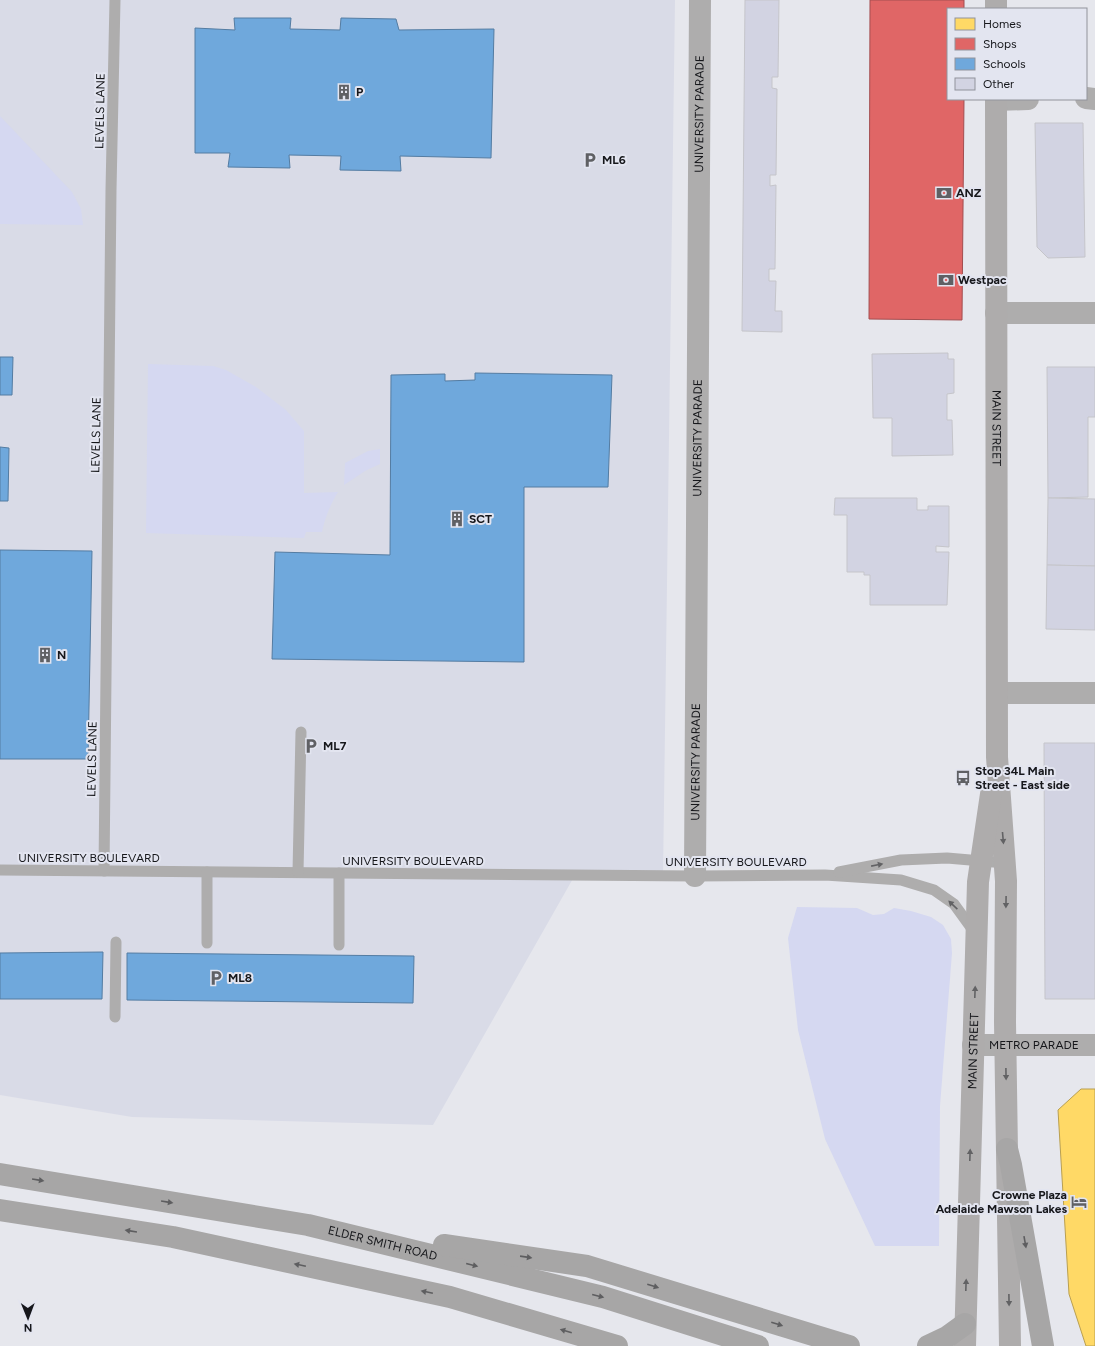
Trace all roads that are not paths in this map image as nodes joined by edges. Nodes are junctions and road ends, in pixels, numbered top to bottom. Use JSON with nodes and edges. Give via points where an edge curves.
{"nodes":[{"id":1,"x":115,"y":0,"type":"edge"},
{"id":2,"x":700,"y":0,"type":"edge"},
{"id":3,"x":996,"y":100,"type":"edge"},
{"id":4,"x":996,"y":313,"type":"junction"},
{"id":5,"x":1095,"y":313,"type":"edge"},
{"id":6,"x":1095,"y":693,"type":"edge"},
{"id":7,"x":997,"y":694,"type":"junction"},
{"id":8,"x":301,"y":732,"type":"dead end"},
{"id":9,"x":997,"y":757,"type":"junction"},
{"id":10,"x":981,"y":861,"type":"junction"},
{"id":11,"x":1005,"y":863,"type":"junction"},
{"id":12,"x":0,"y":870,"type":"edge"},
{"id":13,"x":104,"y":871,"type":"junction"},
{"id":14,"x":207,"y":872,"type":"junction"},
{"id":15,"x":298,"y":872,"type":"junction"},
{"id":16,"x":339,"y":873,"type":"junction"},
{"id":17,"x":825,"y":875,"type":"junction"},
{"id":18,"x":694,"y":876,"type":"junction"},
{"id":19,"x":976,"y":935,"type":"junction"},
{"id":20,"x":116,"y":942,"type":"dead end"},
{"id":21,"x":207,"y":943,"type":"dead end"},
{"id":22,"x":339,"y":945,"type":"dead end"},
{"id":23,"x":115,"y":1016,"type":"dead end"},
{"id":24,"x":973,"y":1045,"type":"junction"},
{"id":25,"x":1005,"y":1045,"type":"junction"},
{"id":26,"x":1095,"y":1045,"type":"edge"},
{"id":27,"x":1007,"y":1149,"type":"junction"},
{"id":28,"x":0,"y":1174,"type":"edge"},
{"id":29,"x":0,"y":1210,"type":"edge"},
{"id":30,"x":308,"y":1225,"type":"junction"},
{"id":31,"x":965,"y":1324,"type":"junction"},
{"id":32,"x":617,"y":1346,"type":"edge"},
{"id":33,"x":758,"y":1346,"type":"edge"},
{"id":34,"x":849,"y":1346,"type":"edge"},
{"id":35,"x":928,"y":1346,"type":"edge"},
{"id":36,"x":965,"y":1346,"type":"edge"},
{"id":37,"x":1010,"y":1346,"type":"edge"},
{"id":38,"x":1043,"y":1346,"type":"edge"}],
"edges":[{"from":1,"to":13,"type":"lane","name":"LEVELS LANE"},
{"from":2,"to":18,"type":"street","name":"UNIVERSITY PARADE"},
{"from":3,"to":4,"type":"street","name":"MAIN STREET"},
{"from":4,"to":5,"type":"street"},
{"from":4,"to":7,"type":"street","name":"MAIN STREET"},
{"from":6,"to":7,"type":"street"},
{"from":7,"to":9,"type":"street","name":"MAIN STREET"},
{"from":8,"to":15,"type":"lane"},
{"from":9,"to":10,"type":"street","name":"MAIN STREET"},
{"from":9,"to":11,"type":"street","name":"MAIN STREET","one_way":true},
{"from":10,"to":11,"type":"lane","name":"UNIVERSITY BOULEVARD"},
{"from":17,"to":10,"type":"lane","name":"UNIVERSITY BOULEVARD","one_way":true,"via":[[901,860],[947,858]]},
{"from":10,"to":19,"type":"street","name":"MAIN STREET"},
{"from":11,"to":25,"type":"street","name":"MAIN STREET","one_way":true},
{"from":12,"to":13,"type":"lane","name":"UNIVERSITY BOULEVARD"},
{"from":13,"to":14,"type":"lane","name":"UNIVERSITY BOULEVARD"},
{"from":14,"to":15,"type":"lane","name":"UNIVERSITY BOULEVARD"},
{"from":14,"to":21,"type":"lane"},
{"from":15,"to":16,"type":"lane","name":"UNIVERSITY BOULEVARD"},
{"from":16,"to":18,"type":"lane","name":"UNIVERSITY BOULEVARD"},
{"from":16,"to":22,"type":"lane"},
{"from":17,"to":18,"type":"lane","name":"UNIVERSITY BOULEVARD"},
{"from":19,"to":17,"type":"lane","name":"UNIVERSITY BOULEVARD","one_way":true,"via":[[954,904],[934,890],[901,880]]},
{"from":24,"to":19,"type":"street","name":"MAIN STREET","one_way":true},
{"from":20,"to":23,"type":"lane"},
{"from":24,"to":25,"type":"street","name":"METRO PARADE"},
{"from":31,"to":24,"type":"street","name":"MAIN STREET","one_way":true},
{"from":25,"to":26,"type":"street","name":"METRO PARADE"},
{"from":25,"to":27,"type":"street","name":"MAIN STREET","one_way":true},
{"from":27,"to":37,"type":"street","name":"MAIN STREET","one_way":true},
{"from":27,"to":38,"type":"main road","one_way":true},
{"from":28,"to":30,"type":"main road","name":"ELDER SMITH ROAD","one_way":true},
{"from":32,"to":29,"type":"main road","one_way":true,"via":[[435,1294],[173,1238]]},
{"from":30,"to":33,"type":"main road","name":"ELDER SMITH ROAD","one_way":true,"via":[[603,1297]]},
{"from":30,"to":34,"type":"main road","one_way":true,"via":[[587,1266]]},
{"from":31,"to":35,"type":"main road"},
{"from":31,"to":36,"type":"street","name":"MAIN STREET"}]}
